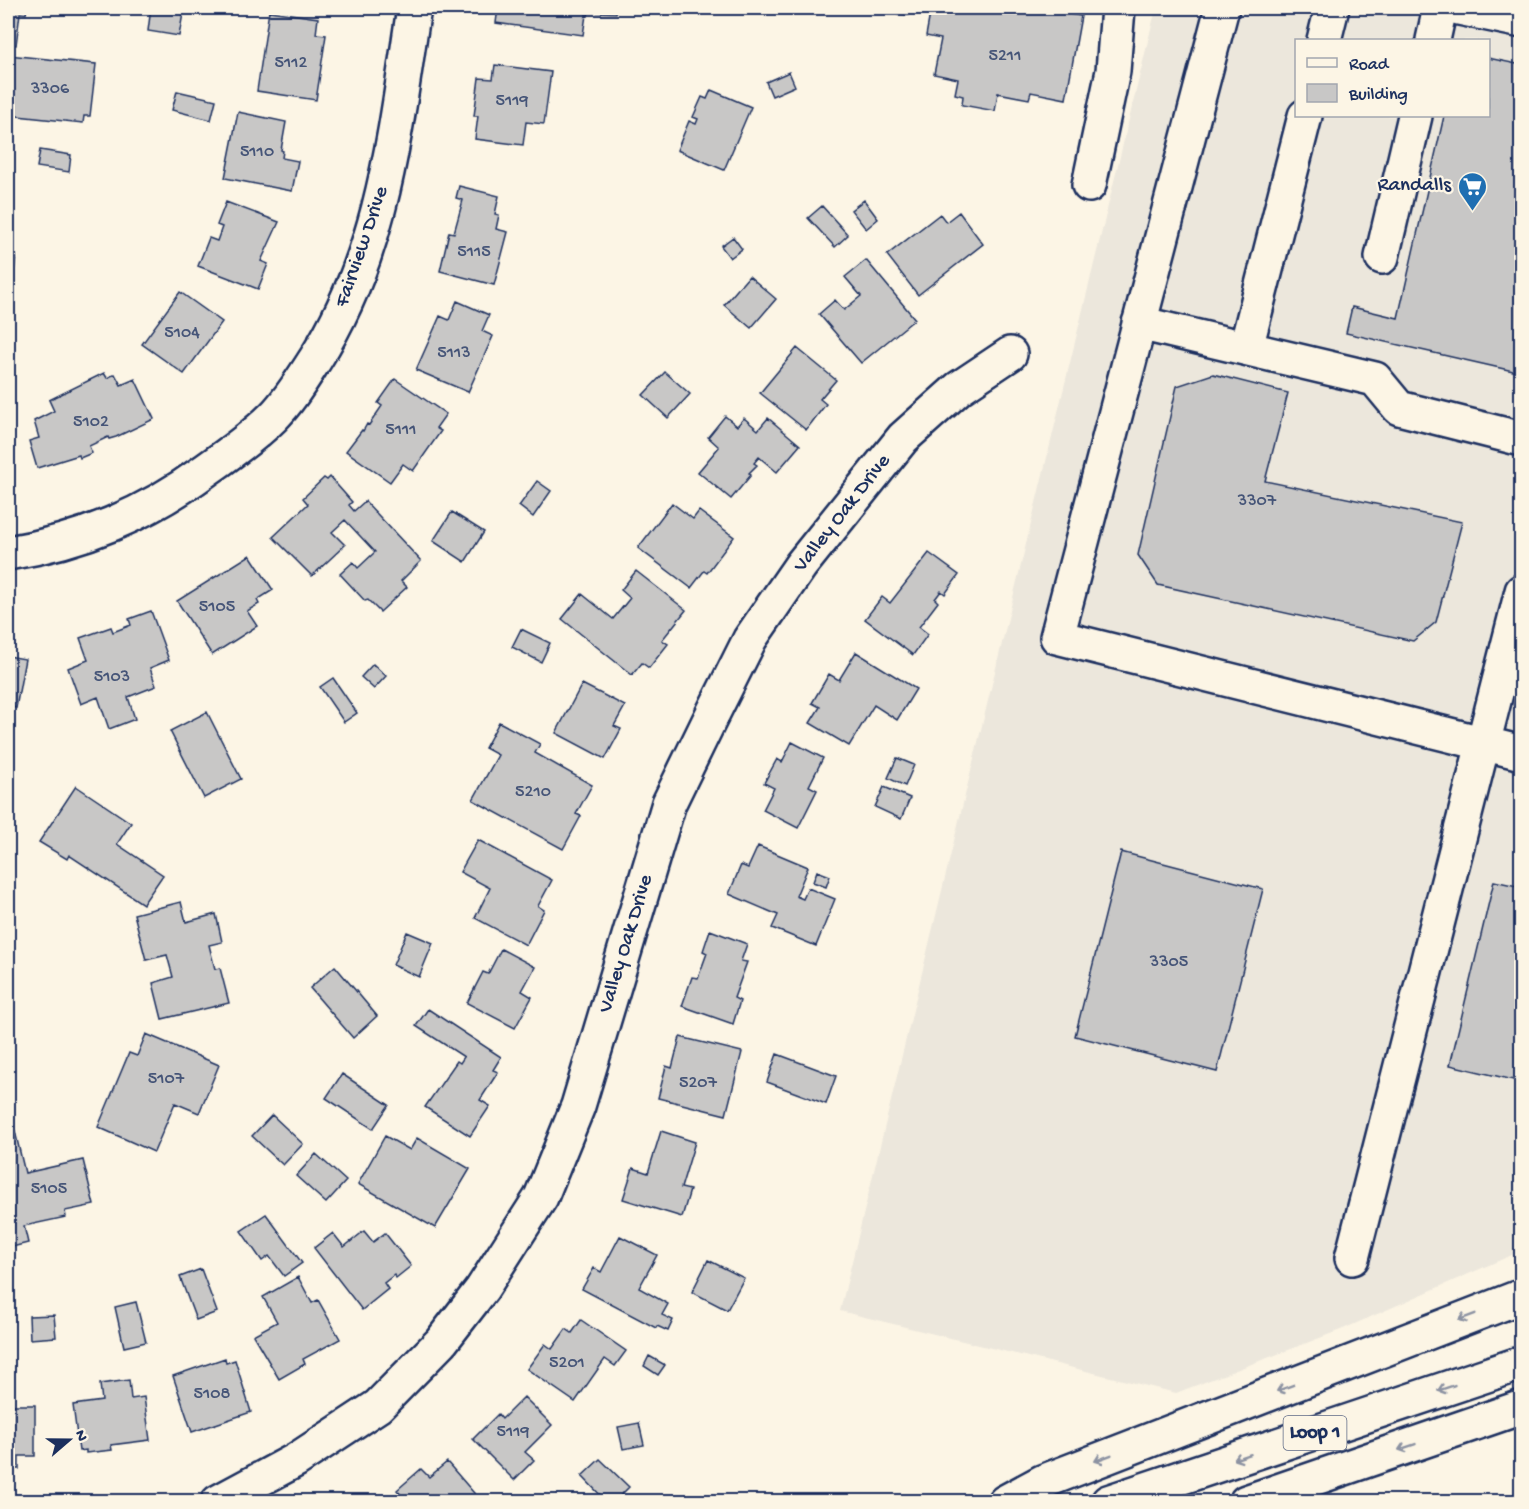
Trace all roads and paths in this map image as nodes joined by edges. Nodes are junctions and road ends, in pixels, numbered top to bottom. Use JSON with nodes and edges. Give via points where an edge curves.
{"nodes":[{"id":1,"x":414,"y":8,"type":"edge"},
{"id":2,"x":1118,"y":8,"type":"edge"},
{"id":3,"x":1222,"y":8,"type":"edge"},
{"id":4,"x":1332,"y":8,"type":"edge"},
{"id":5,"x":1440,"y":8,"type":"edge"},
{"id":6,"x":1459,"y":8,"type":"edge"},
{"id":7,"x":1521,"y":21,"type":"edge"},
{"id":8,"x":1324,"y":39,"type":"edge"},
{"id":9,"x":1433,"y":39,"type":"edge"},
{"id":10,"x":1305,"y":117,"type":"edge"},
{"id":11,"x":1415,"y":117,"type":"edge"},
{"id":12,"x":1089,"y":185,"type":"dead end"},
{"id":13,"x":1382,"y":257,"type":"dead end"},
{"id":14,"x":1139,"y":323,"type":"junction"},
{"id":15,"x":1246,"y":348,"type":"junction"},
{"id":16,"x":1010,"y":354,"type":"dead end"},
{"id":17,"x":1521,"y":439,"type":"edge"},
{"id":18,"x":8,"y":553,"type":"edge"},
{"id":19,"x":1521,"y":591,"type":"edge"},
{"id":20,"x":1514,"y":654,"type":"edge"},
{"id":21,"x":1483,"y":744,"type":"junction"},
{"id":22,"x":1521,"y":753,"type":"edge"},
{"id":23,"x":1352,"y":1258,"type":"dead end"},
{"id":24,"x":1521,"y":1296,"type":"edge"},
{"id":25,"x":1521,"y":1363,"type":"edge"},
{"id":26,"x":1521,"y":1407,"type":"edge"},
{"id":27,"x":218,"y":1502,"type":"edge"},
{"id":28,"x":1005,"y":1502,"type":"edge"},
{"id":29,"x":1108,"y":1502,"type":"edge"},
{"id":30,"x":1246,"y":1502,"type":"edge"}],
"edges":[{"from":1,"to":18,"type":"main road","name":"Fairview Drive","via":[[389,168],[372,234],[352,290],[301,381],[274,416],[182,488],[141,512],[92,533]]},
{"from":2,"to":12,"type":"main road","via":[[1113,71]]},
{"from":3,"to":14,"type":"main road"},
{"from":4,"to":8,"type":"main road"},
{"from":5,"to":9,"type":"main road"},
{"from":6,"to":7,"type":"main road"},
{"from":10,"to":15,"type":"main road"},
{"from":11,"to":13,"type":"main road"},
{"from":14,"to":15,"type":"main road"},
{"from":14,"to":21,"type":"main road","via":[[1057,637]]},
{"from":15,"to":17,"type":"main road","via":[[1375,379],[1399,408]]},
{"from":16,"to":27,"type":"main road","name":"Valley Oak Drive","via":[[959,388],[903,438],[801,565],[750,639],[669,803],[578,1106],[541,1197],[482,1289],[441,1342],[378,1406],[296,1460]]},
{"from":19,"to":20,"type":"main road"},
{"from":20,"to":21,"type":"main road"},
{"from":21,"to":22,"type":"main road"},
{"from":21,"to":23,"type":"main road"},
{"from":24,"to":28,"type":"main road","one_way":true,"via":[[1042,1482]]},
{"from":25,"to":29,"type":"main road","number":"Loop 1","one_way":true},
{"from":26,"to":30,"type":"main road","one_way":true}]}
